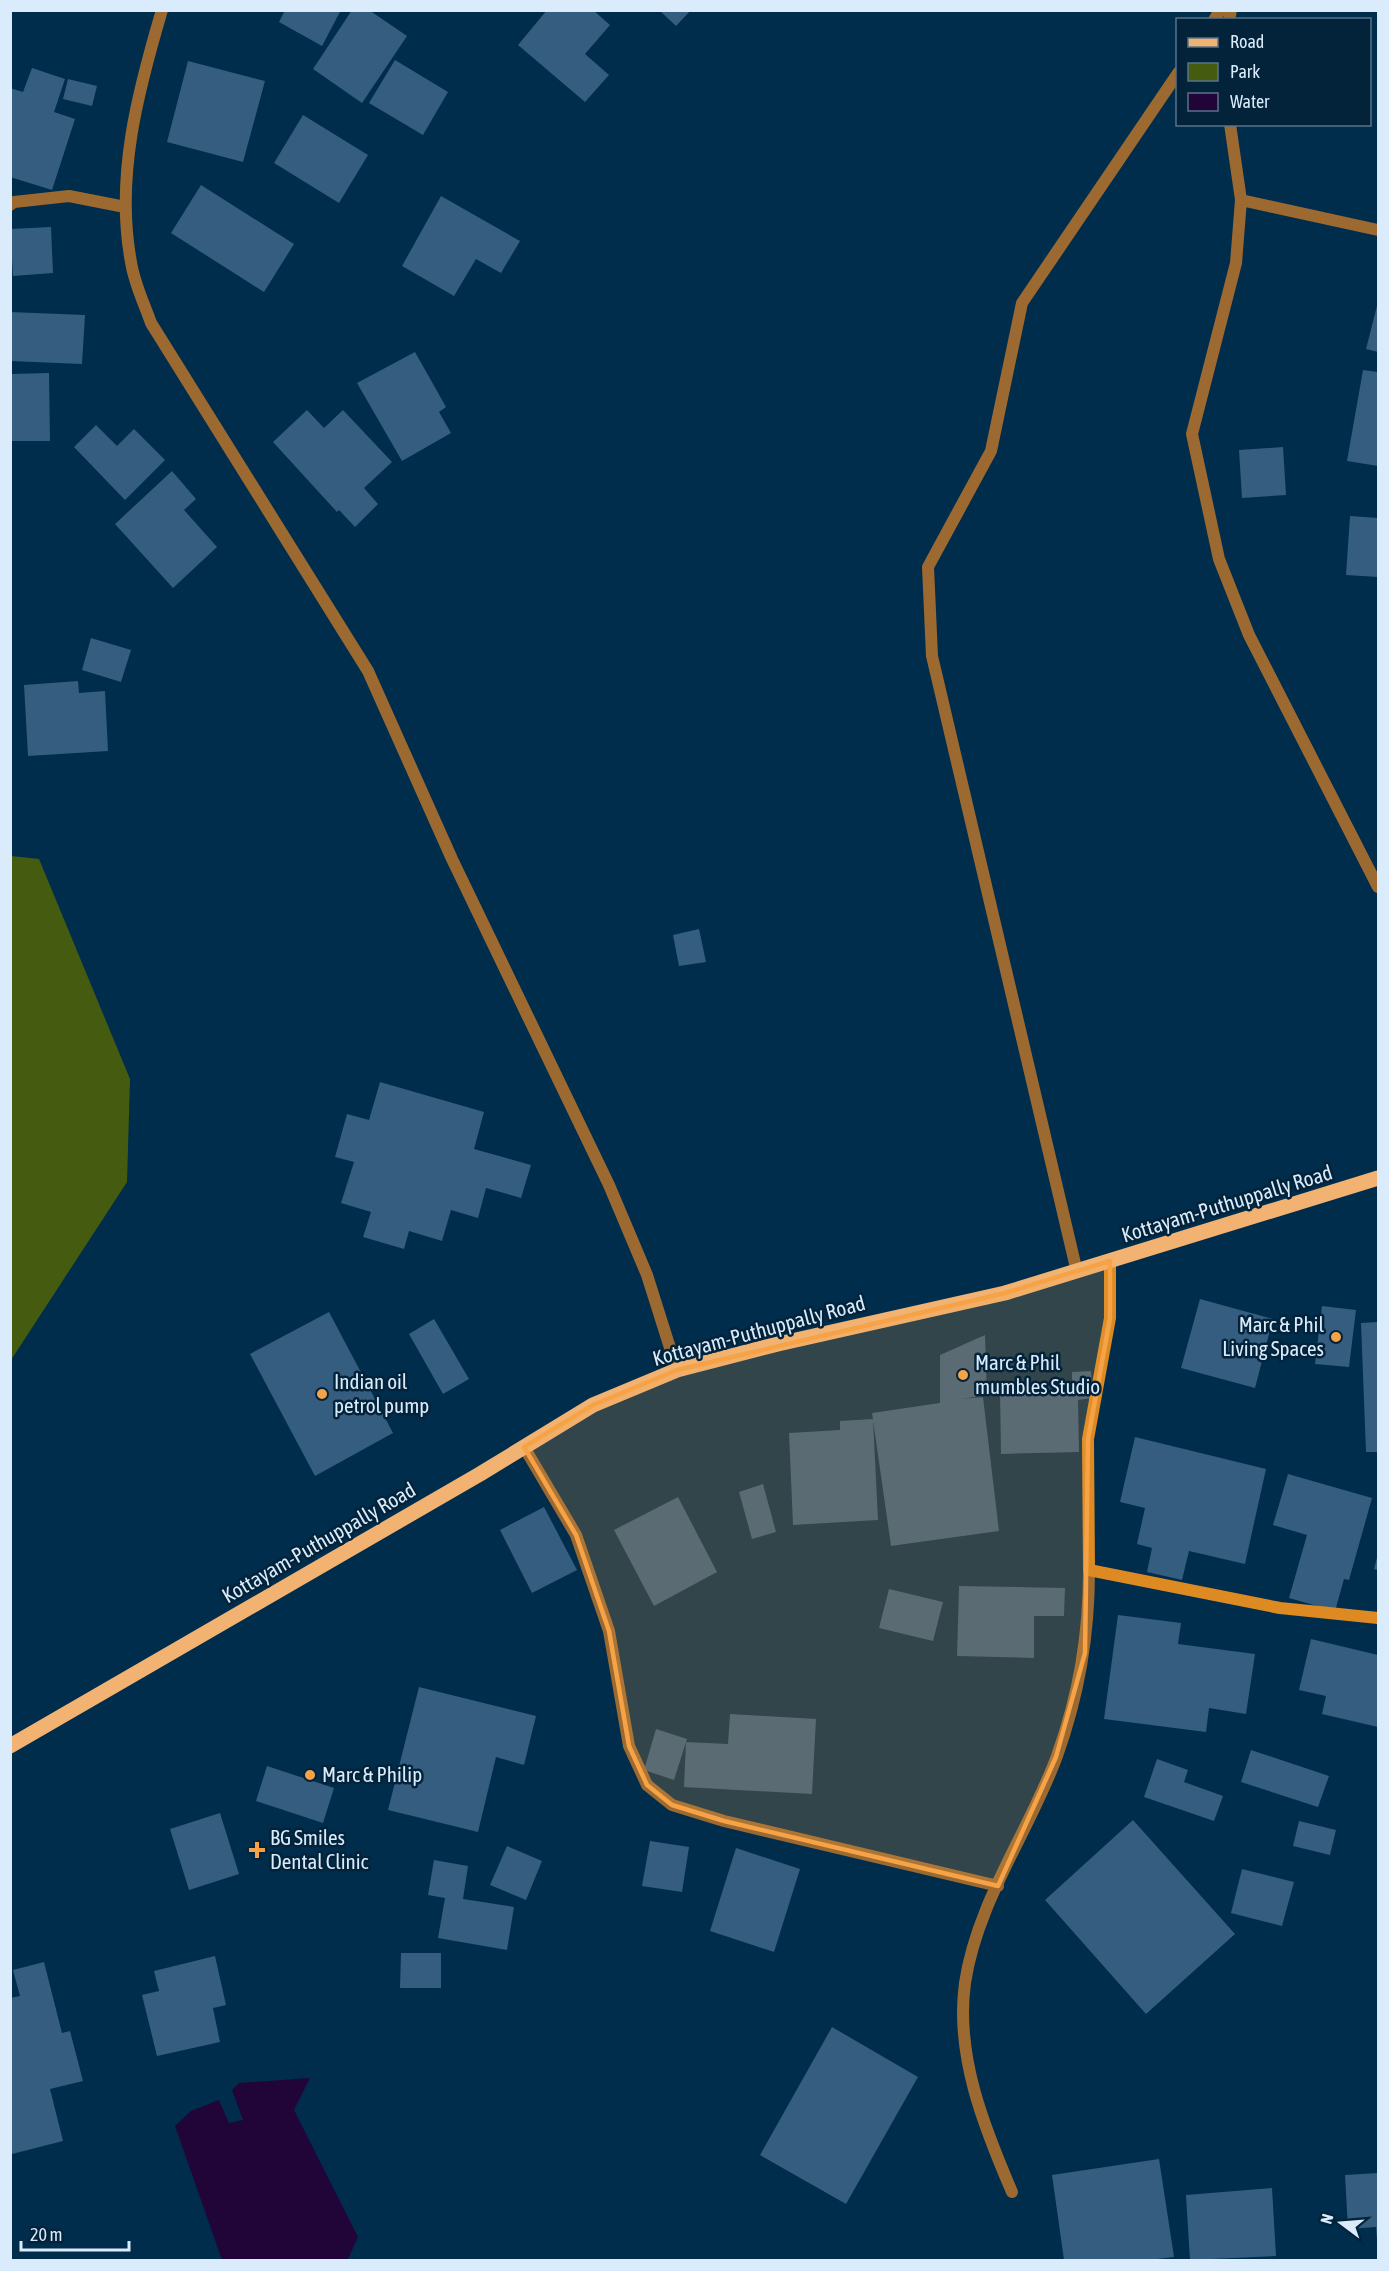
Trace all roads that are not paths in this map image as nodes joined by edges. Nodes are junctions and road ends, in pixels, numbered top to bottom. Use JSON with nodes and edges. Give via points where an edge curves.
{"nodes":[{"id":1,"x":162,"y":10,"type":"edge"},
{"id":2,"x":1176,"y":77,"type":"edge"},
{"id":3,"x":1230,"y":126,"type":"edge"},
{"id":4,"x":1241,"y":200,"type":"junction"},
{"id":5,"x":10,"y":205,"type":"edge"},
{"id":6,"x":126,"y":207,"type":"junction"},
{"id":7,"x":1378,"y":230,"type":"edge"},
{"id":8,"x":1378,"y":886,"type":"edge"},
{"id":9,"x":1378,"y":1178,"type":"edge"},
{"id":10,"x":1110,"y":1261,"type":"junction"},
{"id":11,"x":1077,"y":1272,"type":"junction"},
{"id":12,"x":676,"y":1370,"type":"junction"},
{"id":13,"x":524,"y":1447,"type":"junction"},
{"id":14,"x":1089,"y":1570,"type":"junction"},
{"id":15,"x":1378,"y":1618,"type":"edge"},
{"id":16,"x":10,"y":1746,"type":"edge"},
{"id":17,"x":998,"y":1886,"type":"junction"},
{"id":18,"x":1012,"y":2192,"type":"dead end"}],
"edges":[{"from":1,"to":6,"type":"street","via":[[129,142]]},
{"from":2,"to":11,"type":"street","via":[[1022,303],[991,451],[928,567],[932,656]]},
{"from":3,"to":4,"type":"street"},
{"from":4,"to":7,"type":"street"},
{"from":4,"to":8,"type":"street","via":[[1236,263],[1192,434],[1219,559],[1249,635]]},
{"from":5,"to":6,"type":"street","via":[[69,196]]},
{"from":6,"to":12,"type":"street","via":[[131,264],[151,323],[368,671],[452,859],[609,1185],[647,1275]]},
{"from":9,"to":10,"type":"main road","name":"Kottayam-Puthuppally Road"},
{"from":10,"to":11,"type":"main road","name":"Kottayam-Puthuppally Road"},
{"from":10,"to":14,"type":"street","via":[[1110,1318],[1088,1439]]},
{"from":11,"to":12,"type":"main road","name":"Kottayam-Puthuppally Road","via":[[1005,1293]]},
{"from":12,"to":13,"type":"main road","name":"Kottayam-Puthuppally Road","via":[[594,1405]]},
{"from":13,"to":16,"type":"main road","name":"Kottayam-Puthuppally Road"},
{"from":13,"to":17,"type":"street","via":[[576,1535],[609,1631],[629,1746],[647,1785],[672,1805],[724,1821]]},
{"from":14,"to":15,"type":"street","via":[[1280,1608]]},
{"from":14,"to":17,"type":"street","via":[[1086,1653],[1074,1701],[1056,1757]]},
{"from":17,"to":18,"type":"street","via":[[976,1935],[965,1984],[964,2040],[981,2120]]}]}
